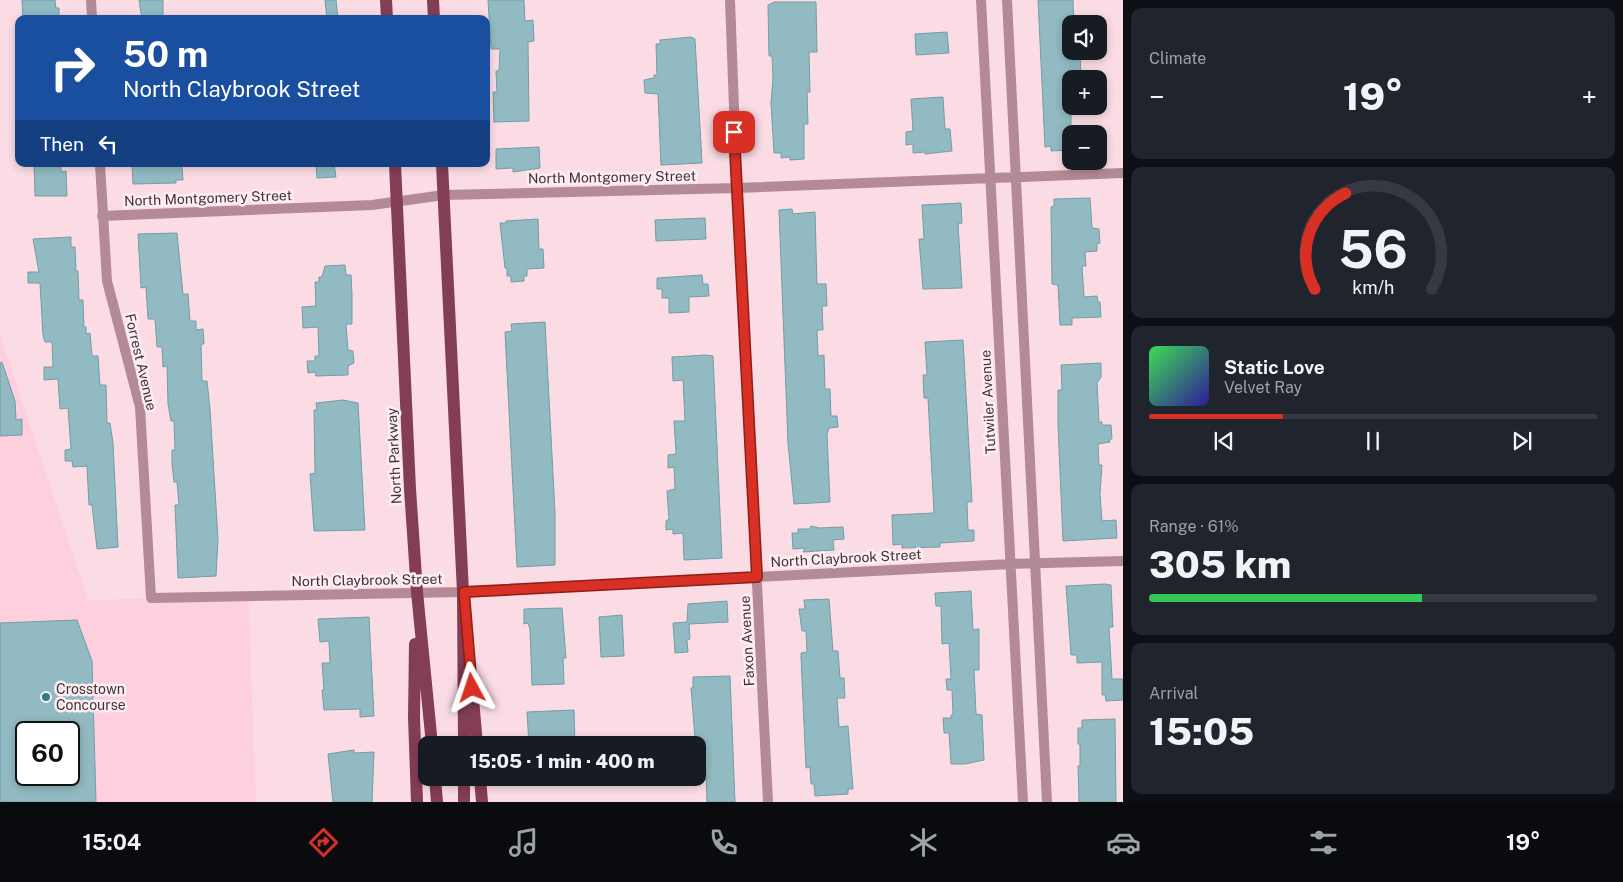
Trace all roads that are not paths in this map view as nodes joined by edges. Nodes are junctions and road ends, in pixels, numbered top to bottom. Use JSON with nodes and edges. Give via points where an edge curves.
{"nodes":[{"id":1,"x":91,"y":0,"type":"edge"},
{"id":2,"x":386,"y":0,"type":"edge"},
{"id":3,"x":433,"y":0,"type":"edge"},
{"id":4,"x":730,"y":0,"type":"edge"},
{"id":5,"x":981,"y":0,"type":"edge"},
{"id":6,"x":1007,"y":0,"type":"edge"},
{"id":7,"x":92,"y":15,"type":"edge"},
{"id":8,"x":387,"y":15,"type":"edge"},
{"id":9,"x":434,"y":15,"type":"edge"},
{"id":10,"x":100,"y":167,"type":"edge"},
{"id":11,"x":395,"y":167,"type":"edge"},
{"id":12,"x":442,"y":167,"type":"edge"},
{"id":13,"x":1123,"y":173,"type":"edge"},
{"id":14,"x":990,"y":178,"type":"junction"},
{"id":15,"x":1015,"y":178,"type":"junction"},
{"id":16,"x":736,"y":188,"type":"junction"},
{"id":17,"x":444,"y":195,"type":"junction"},
{"id":18,"x":397,"y":203,"type":"junction"},
{"id":19,"x":102,"y":216,"type":"junction"},
{"id":20,"x":1123,"y":561,"type":"edge"},
{"id":21,"x":1035,"y":563,"type":"junction"},
{"id":22,"x":1011,"y":564,"type":"junction"},
{"id":23,"x":757,"y":577,"type":"junction"},
{"id":24,"x":417,"y":592,"type":"junction"},
{"id":25,"x":464,"y":592,"type":"junction"},
{"id":26,"x":151,"y":598,"type":"joint"},
{"id":27,"x":431,"y":736,"type":"edge"},
{"id":28,"x":464,"y":736,"type":"edge"},
{"id":29,"x":476,"y":736,"type":"edge"},
{"id":30,"x":436,"y":786,"type":"edge"},
{"id":31,"x":464,"y":786,"type":"edge"},
{"id":32,"x":481,"y":786,"type":"edge"},
{"id":33,"x":417,"y":802,"type":"edge"},
{"id":34,"x":437,"y":802,"type":"edge"},
{"id":35,"x":464,"y":802,"type":"edge"},
{"id":36,"x":482,"y":802,"type":"edge"},
{"id":37,"x":768,"y":802,"type":"edge"},
{"id":38,"x":1023,"y":802,"type":"edge"},
{"id":39,"x":1047,"y":802,"type":"edge"}],
"edges":[{"from":1,"to":7,"type":"street"},
{"from":2,"to":8,"type":"main road"},
{"from":3,"to":9,"type":"main road"},
{"from":4,"to":16,"type":"street","name":"Faxon Avenue"},
{"from":5,"to":14,"type":"street","name":"Tutwiler Avenue"},
{"from":6,"to":15,"type":"street"},
{"from":10,"to":19,"type":"street","name":"Forrest Avenue"},
{"from":11,"to":18,"type":"main road","name":"North Parkway"},
{"from":12,"to":17,"type":"main road"},
{"from":13,"to":15,"type":"street","name":"North Montgomery Street"},
{"from":14,"to":15,"type":"street","name":"North Montgomery Street"},
{"from":14,"to":16,"type":"street","name":"North Montgomery Street"},
{"from":14,"to":22,"type":"street","name":"Tutwiler Avenue"},
{"from":15,"to":21,"type":"street"},
{"from":16,"to":17,"type":"street","name":"North Montgomery Street"},
{"from":16,"to":23,"type":"street","name":"Faxon Avenue"},
{"from":17,"to":18,"type":"street","name":"North Montgomery Street"},
{"from":17,"to":25,"type":"main road"},
{"from":18,"to":19,"type":"street","name":"North Montgomery Street"},
{"from":18,"to":24,"type":"main road","name":"North Parkway"},
{"from":19,"to":26,"type":"street","name":"Forrest Avenue","via":[[107,281],[140,407]]},
{"from":20,"to":21,"type":"street","name":"North Claybrook Street"},
{"from":21,"to":22,"type":"street","name":"North Claybrook Street"},
{"from":21,"to":39,"type":"street"},
{"from":22,"to":23,"type":"street","name":"North Claybrook Street"},
{"from":22,"to":38,"type":"street","name":"Tutwiler Avenue"},
{"from":23,"to":25,"type":"street","name":"North Claybrook Street"},
{"from":23,"to":37,"type":"street","name":"Faxon Avenue"},
{"from":24,"to":25,"type":"street","name":"North Claybrook Street"},
{"from":24,"to":26,"type":"street","name":"North Claybrook Street"},
{"from":24,"to":27,"type":"main road","name":"North Parkway"},
{"from":24,"to":33,"type":"main road","via":[[414,717]]},
{"from":25,"to":28,"type":"main road"},
{"from":25,"to":29,"type":"main road"},
{"from":30,"to":34,"type":"main road"},
{"from":31,"to":35,"type":"main road"},
{"from":32,"to":36,"type":"main road"}]}
